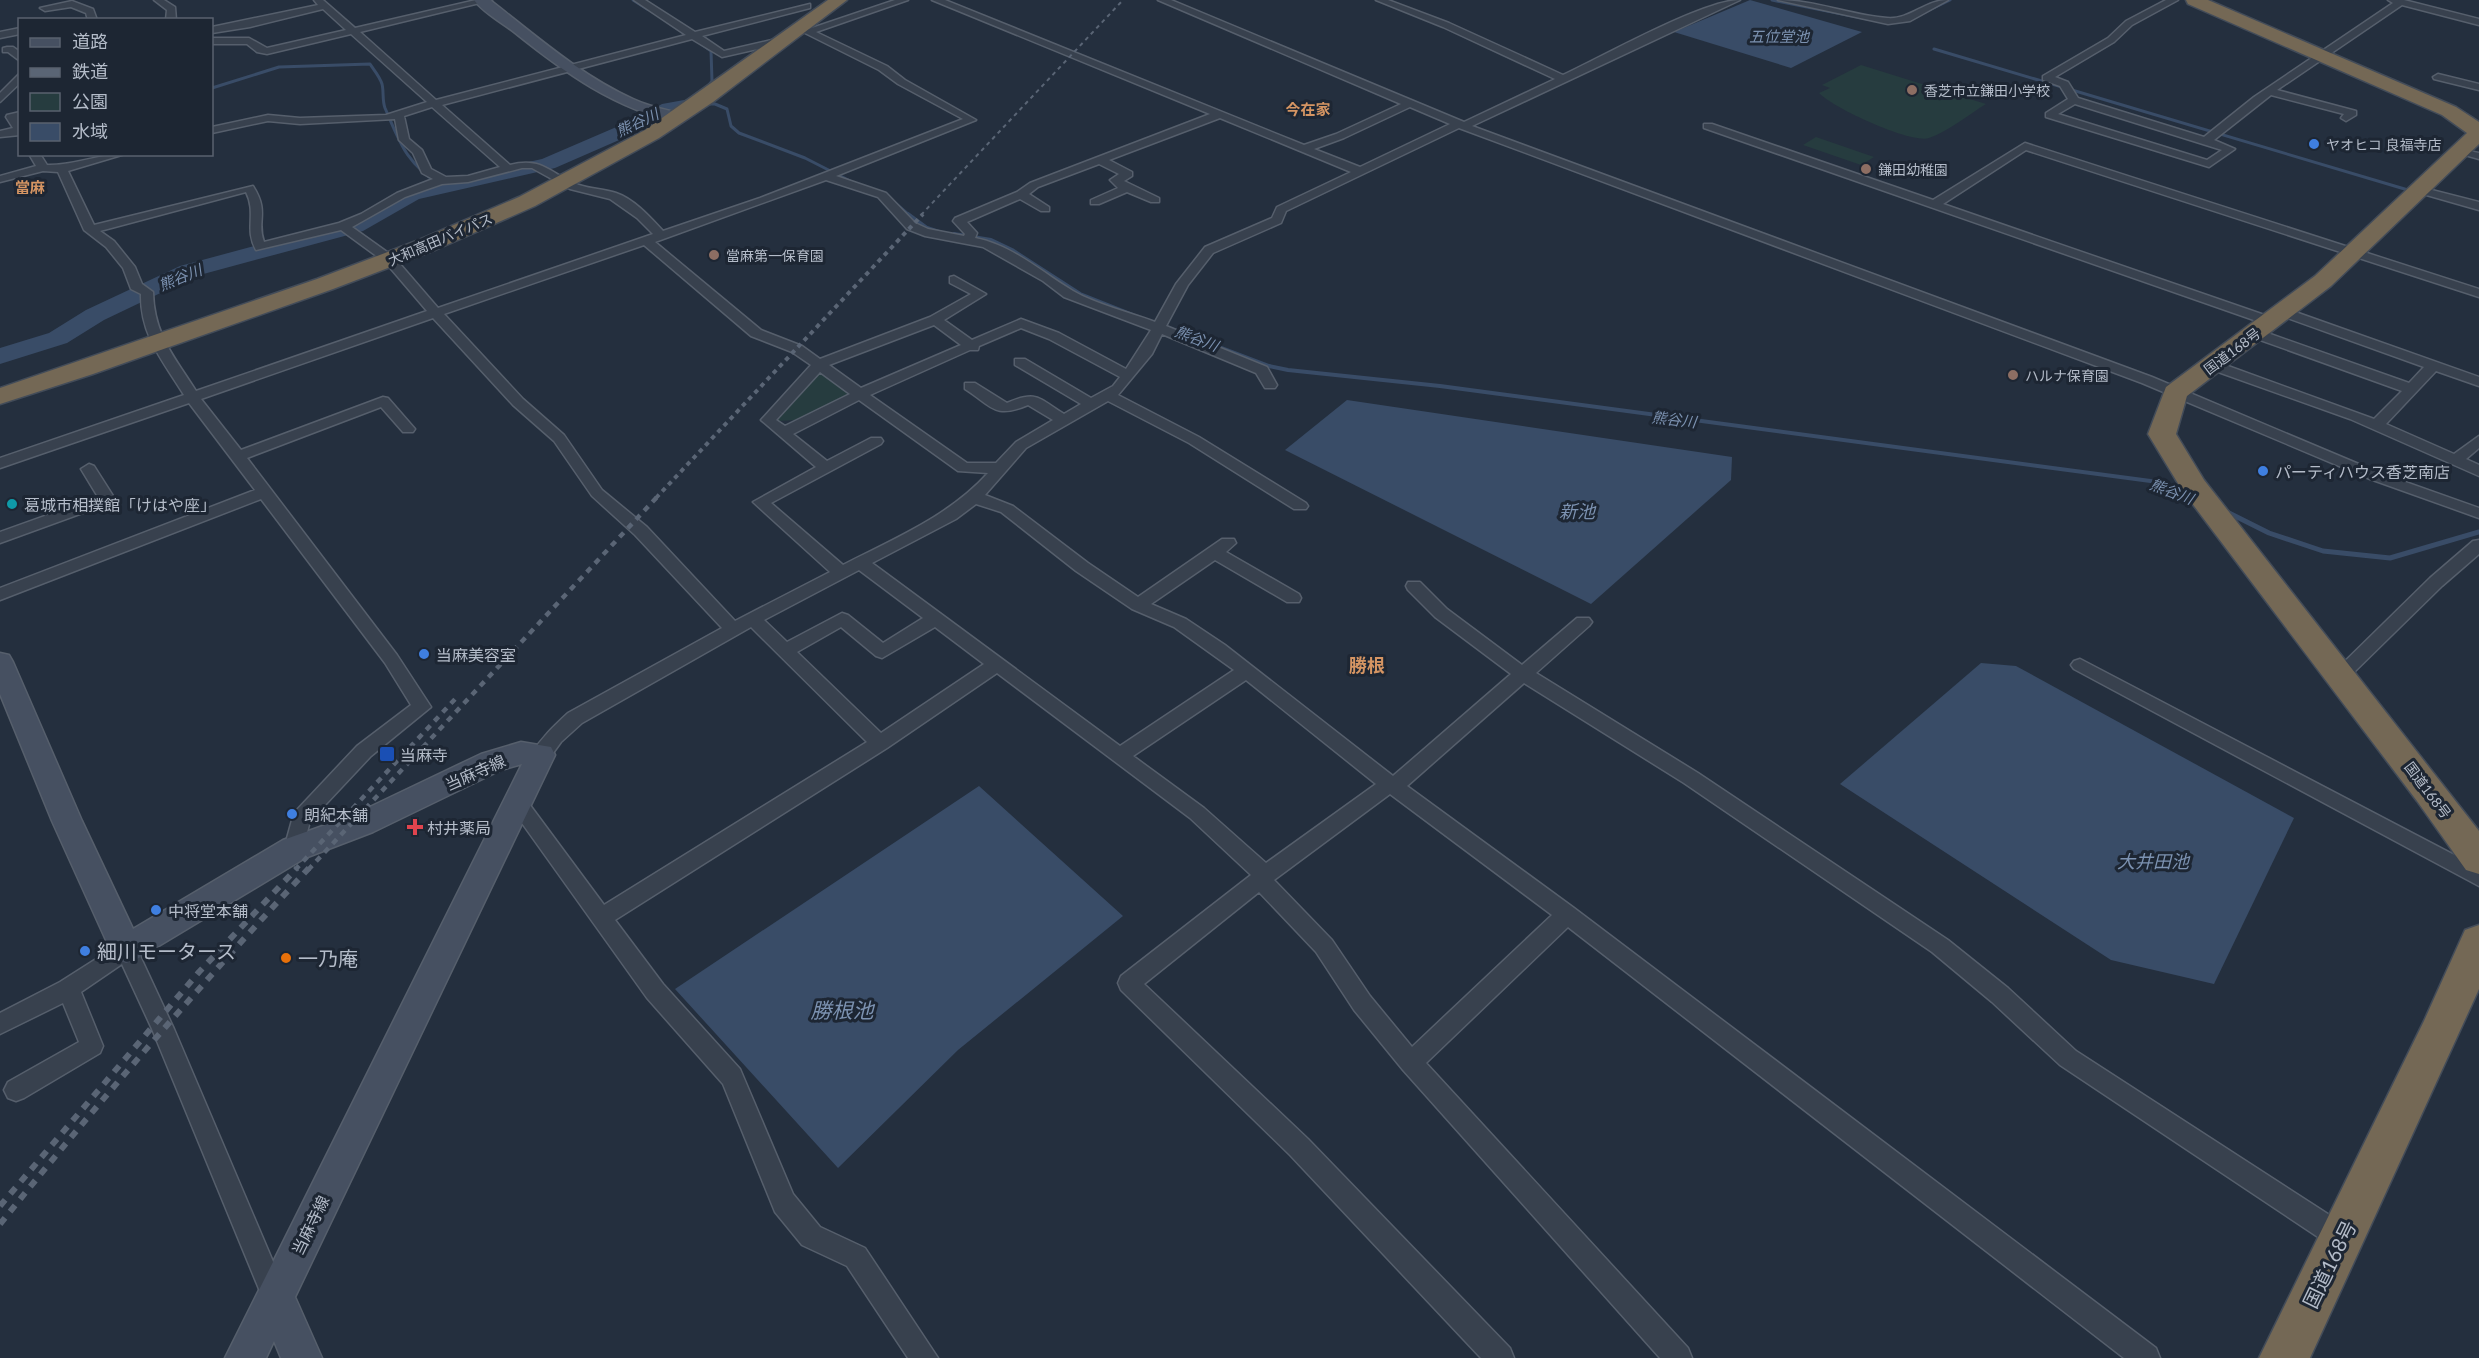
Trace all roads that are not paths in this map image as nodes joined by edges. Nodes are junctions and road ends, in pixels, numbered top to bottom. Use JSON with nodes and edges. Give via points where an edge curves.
{"nodes":[{"id":1,"x":82,"y":0,"type":"edge"},
{"id":2,"x":158,"y":0,"type":"edge"},
{"id":3,"x":484,"y":0,"type":"edge"},
{"id":4,"x":639,"y":0,"type":"edge"},
{"id":5,"x":795,"y":0,"type":"edge"},
{"id":6,"x":839,"y":0,"type":"edge"},
{"id":7,"x":904,"y":0,"type":"edge"},
{"id":8,"x":937,"y":0,"type":"edge"},
{"id":9,"x":1163,"y":0,"type":"edge"},
{"id":10,"x":1380,"y":0,"type":"edge"},
{"id":11,"x":1736,"y":0,"type":"edge"},
{"id":12,"x":1782,"y":0,"type":"edge"},
{"id":13,"x":1943,"y":0,"type":"edge"},
{"id":14,"x":2173,"y":0,"type":"edge"},
{"id":15,"x":2194,"y":0,"type":"edge"},
{"id":16,"x":2396,"y":1,"type":"edge"},
{"id":17,"x":321,"y":3,"type":"edge"},
{"id":18,"x":42,"y":4,"type":"edge"},
{"id":19,"x":64,"y":5,"type":"junction"},
{"id":20,"x":815,"y":8,"type":"junction"},
{"id":21,"x":52,"y":18,"type":"edge"},
{"id":22,"x":92,"y":18,"type":"edge"},
{"id":23,"x":171,"y":18,"type":"edge"},
{"id":24,"x":2479,"y":22,"type":"edge"},
{"id":25,"x":213,"y":30,"type":"edge"},
{"id":26,"x":804,"y":30,"type":"junction"},
{"id":27,"x":18,"y":31,"type":"edge"},
{"id":28,"x":352,"y":31,"type":"junction"},
{"id":29,"x":0,"y":35,"type":"edge"},
{"id":30,"x":695,"y":35,"type":"junction"},
{"id":31,"x":785,"y":40,"type":"junction"},
{"id":32,"x":213,"y":41,"type":"edge"},
{"id":33,"x":2322,"y":56,"type":"junction"},
{"id":34,"x":572,"y":68,"type":"junction"},
{"id":35,"x":16,"y":74,"type":"edge"},
{"id":36,"x":2438,"y":77,"type":"dead end"},
{"id":37,"x":1563,"y":79,"type":"junction"},
{"id":38,"x":2479,"y":87,"type":"edge"},
{"id":39,"x":2272,"y":92,"type":"junction"},
{"id":40,"x":0,"y":99,"type":"edge"},
{"id":41,"x":2074,"y":100,"type":"junction"},
{"id":42,"x":434,"y":103,"type":"junction"},
{"id":43,"x":1409,"y":104,"type":"junction"},
{"id":44,"x":684,"y":112,"type":"junction"},
{"id":45,"x":1221,"y":114,"type":"junction"},
{"id":46,"x":10,"y":117,"type":"edge"},
{"id":47,"x":394,"y":117,"type":"junction"},
{"id":48,"x":2346,"y":118,"type":"dead end"},
{"id":49,"x":1462,"y":125,"type":"junction"},
{"id":50,"x":1707,"y":126,"type":"dead end"},
{"id":51,"x":18,"y":130,"type":"edge"},
{"id":52,"x":213,"y":130,"type":"edge"},
{"id":53,"x":0,"y":134,"type":"edge"},
{"id":54,"x":2479,"y":134,"type":"edge"},
{"id":55,"x":2208,"y":140,"type":"junction"},
{"id":56,"x":1303,"y":149,"type":"junction"},
{"id":57,"x":2470,"y":154,"type":"edge"},
{"id":58,"x":35,"y":156,"type":"edge"},
{"id":59,"x":112,"y":156,"type":"edge"},
{"id":60,"x":1100,"y":160,"type":"junction"},
{"id":61,"x":43,"y":168,"type":"junction"},
{"id":62,"x":508,"y":168,"type":"junction"},
{"id":63,"x":62,"y":169,"type":"junction"},
{"id":64,"x":1359,"y":171,"type":"junction"},
{"id":65,"x":833,"y":174,"type":"junction"},
{"id":66,"x":0,"y":179,"type":"edge"},
{"id":67,"x":438,"y":182,"type":"junction"},
{"id":68,"x":566,"y":182,"type":"junction"},
{"id":69,"x":1127,"y":188,"type":"junction"},
{"id":70,"x":2420,"y":190,"type":"junction"},
{"id":71,"x":1021,"y":194,"type":"junction"},
{"id":72,"x":1155,"y":200,"type":"dead end"},
{"id":73,"x":1095,"y":202,"type":"dead end"},
{"id":74,"x":1932,"y":206,"type":"junction"},
{"id":75,"x":2479,"y":206,"type":"edge"},
{"id":76,"x":1045,"y":209,"type":"dead end"},
{"id":77,"x":346,"y":228,"type":"junction"},
{"id":78,"x":90,"y":230,"type":"junction"},
{"id":79,"x":661,"y":235,"type":"junction"},
{"id":80,"x":970,"y":236,"type":"junction"},
{"id":81,"x":645,"y":240,"type":"junction"},
{"id":82,"x":2355,"y":252,"type":"junction"},
{"id":83,"x":390,"y":260,"type":"junction"},
{"id":84,"x":954,"y":280,"type":"dead end"},
{"id":85,"x":2479,"y":293,"type":"edge"},
{"id":86,"x":436,"y":314,"type":"junction"},
{"id":87,"x":934,"y":320,"type":"junction"},
{"id":88,"x":2270,"y":322,"type":"junction"},
{"id":89,"x":1163,"y":323,"type":"junction"},
{"id":90,"x":158,"y":342,"type":"junction"},
{"id":91,"x":972,"y":346,"type":"junction"},
{"id":92,"x":1020,"y":362,"type":"dead end"},
{"id":93,"x":820,"y":364,"type":"junction"},
{"id":94,"x":2212,"y":365,"type":"junction"},
{"id":95,"x":2433,"y":366,"type":"junction"},
{"id":96,"x":1127,"y":375,"type":"junction"},
{"id":97,"x":2479,"y":382,"type":"edge"},
{"id":98,"x":1270,"y":385,"type":"dead end"},
{"id":99,"x":970,"y":386,"type":"dead end"},
{"id":100,"x":2411,"y":389,"type":"junction"},
{"id":101,"x":862,"y":393,"type":"junction"},
{"id":102,"x":2175,"y":393,"type":"junction"},
{"id":103,"x":1108,"y":395,"type":"junction"},
{"id":104,"x":0,"y":396,"type":"edge"},
{"id":105,"x":193,"y":398,"type":"junction"},
{"id":106,"x":1092,"y":405,"type":"junction"},
{"id":107,"x":1063,"y":420,"type":"junction"},
{"id":108,"x":2378,"y":425,"type":"junction"},
{"id":109,"x":408,"y":429,"type":"dead end"},
{"id":110,"x":783,"y":433,"type":"junction"},
{"id":111,"x":2479,"y":440,"type":"edge"},
{"id":112,"x":876,"y":441,"type":"dead end"},
{"id":113,"x":237,"y":457,"type":"junction"},
{"id":114,"x":2456,"y":460,"type":"junction"},
{"id":115,"x":0,"y":463,"type":"edge"},
{"id":116,"x":826,"y":468,"type":"junction"},
{"id":117,"x":998,"y":468,"type":"junction"},
{"id":118,"x":89,"y":469,"type":"dead end"},
{"id":119,"x":2479,"y":471,"type":"edge"},
{"id":120,"x":264,"y":492,"type":"junction"},
{"id":121,"x":973,"y":499,"type":"junction"},
{"id":122,"x":1300,"y":506,"type":"dead end"},
{"id":123,"x":2479,"y":513,"type":"edge"},
{"id":124,"x":0,"y":538,"type":"edge"},
{"id":125,"x":2479,"y":544,"type":"edge"},
{"id":126,"x":862,"y":564,"type":"junction"},
{"id":127,"x":843,"y":574,"type":"junction"},
{"id":128,"x":1414,"y":586,"type":"dead end"},
{"id":129,"x":0,"y":594,"type":"edge"},
{"id":130,"x":1293,"y":598,"type":"dead end"},
{"id":131,"x":1138,"y":604,"type":"junction"},
{"id":132,"x":935,"y":619,"type":"junction"},
{"id":133,"x":753,"y":620,"type":"junction"},
{"id":134,"x":1583,"y":622,"type":"dead end"},
{"id":135,"x":734,"y":629,"type":"junction"},
{"id":136,"x":786,"y":650,"type":"junction"},
{"id":137,"x":0,"y":662,"type":"edge"},
{"id":138,"x":996,"y":665,"type":"junction"},
{"id":139,"x":2080,"y":665,"type":"dead end"},
{"id":140,"x":1247,"y":670,"type":"junction"},
{"id":141,"x":1524,"y":674,"type":"junction"},
{"id":142,"x":2340,"y":676,"type":"junction"},
{"id":143,"x":880,"y":744,"type":"junction"},
{"id":144,"x":541,"y":755,"type":"junction"},
{"id":145,"x":1120,"y":756,"type":"junction"},
{"id":146,"x":1392,"y":785,"type":"junction"},
{"id":147,"x":517,"y":802,"type":"junction"},
{"id":148,"x":294,"y":849,"type":"junction"},
{"id":149,"x":2479,"y":859,"type":"edge"},
{"id":150,"x":1263,"y":878,"type":"junction"},
{"id":151,"x":2479,"y":878,"type":"edge"},
{"id":152,"x":1567,"y":914,"type":"junction"},
{"id":153,"x":602,"y":917,"type":"junction"},
{"id":154,"x":2479,"y":942,"type":"edge"},
{"id":155,"x":126,"y":949,"type":"junction"},
{"id":156,"x":68,"y":989,"type":"junction"},
{"id":157,"x":0,"y":1024,"type":"edge"},
{"id":158,"x":1411,"y":1063,"type":"junction"},
{"id":159,"x":16,"y":1090,"type":"dead end"},
{"id":160,"x":2342,"y":1238,"type":"junction"},
{"id":161,"x":275,"y":1297,"type":"junction"},
{"id":162,"x":245,"y":1358,"type":"edge"},
{"id":163,"x":302,"y":1358,"type":"edge"},
{"id":164,"x":924,"y":1358,"type":"edge"},
{"id":165,"x":1500,"y":1358,"type":"edge"},
{"id":166,"x":1678,"y":1358,"type":"edge"},
{"id":167,"x":2146,"y":1358,"type":"edge"},
{"id":168,"x":2284,"y":1358,"type":"edge"}],
"edges":[{"from":1,"to":19,"type":"street"},
{"from":2,"to":23,"type":"street","via":[[172,9]]},
{"from":3,"to":28,"type":"street"},
{"from":3,"to":34,"type":"main road"},
{"from":4,"to":30,"type":"street"},
{"from":5,"to":20,"type":"street"},
{"from":6,"to":20,"type":"highway","name":"大和高田バイパス"},
{"from":7,"to":26,"type":"street"},
{"from":8,"to":45,"type":"street"},
{"from":9,"to":43,"type":"street"},
{"from":10,"to":37,"type":"street","via":[[1446,25]]},
{"from":11,"to":37,"type":"street"},
{"from":12,"to":13,"type":"street","via":[[1888,21],[1907,19]]},
{"from":14,"to":41,"type":"street","via":[[2128,23],[2111,40],[2047,78],[2064,84]]},
{"from":15,"to":33,"type":"highway","name":"国道168号"},
{"from":16,"to":24,"type":"street"},
{"from":16,"to":33,"type":"street"},
{"from":17,"to":25,"type":"street","via":[[250,24]]},
{"from":17,"to":28,"type":"street"},
{"from":18,"to":19,"type":"street"},
{"from":18,"to":21,"type":"street"},
{"from":19,"to":22,"type":"street","via":[[86,8]]},
{"from":20,"to":26,"type":"highway","name":"大和高田バイパス"},
{"from":20,"to":30,"type":"street"},
{"from":26,"to":31,"type":"highway","name":"大和高田バイパス"},
{"from":26,"to":65,"type":"street","via":[[883,68],[971,120]]},
{"from":27,"to":29,"type":"street"},
{"from":28,"to":32,"type":"street","via":[[267,51],[249,40]]},
{"from":28,"to":42,"type":"street"},
{"from":30,"to":31,"type":"street","via":[[722,54]]},
{"from":30,"to":34,"type":"street"},
{"from":31,"to":44,"type":"highway","name":"大和高田バイパス"},
{"from":33,"to":39,"type":"street"},
{"from":33,"to":54,"type":"highway","name":"国道168号","via":[[2449,111]]},
{"from":34,"to":42,"type":"street"},
{"from":34,"to":44,"type":"main road","via":[[637,108]]},
{"from":35,"to":40,"type":"street"},
{"from":36,"to":38,"type":"street"},
{"from":37,"to":49,"type":"street"},
{"from":39,"to":48,"type":"street","via":[[2352,113]]},
{"from":39,"to":55,"type":"street"},
{"from":41,"to":55,"type":"street"},
{"from":41,"to":55,"type":"street","via":[[2050,115],[2209,164],[2230,149]]},
{"from":42,"to":47,"type":"street"},
{"from":42,"to":62,"type":"street"},
{"from":43,"to":49,"type":"street"},
{"from":43,"to":56,"type":"street"},
{"from":44,"to":68,"type":"highway","name":"大和高田バイパス"},
{"from":45,"to":56,"type":"street"},
{"from":45,"to":60,"type":"street"},
{"from":46,"to":51,"type":"street"},
{"from":47,"to":52,"type":"street","via":[[300,121],[289,116]]},
{"from":47,"to":67,"type":"street","via":[[404,140],[418,152],[426,171]]},
{"from":49,"to":64,"type":"street"},
{"from":49,"to":102,"type":"street"},
{"from":50,"to":74,"type":"street"},
{"from":51,"to":53,"type":"street"},
{"from":54,"to":57,"type":"highway","name":"国道168号"},
{"from":56,"to":64,"type":"street"},
{"from":57,"to":70,"type":"highway","name":"国道168号"},
{"from":58,"to":61,"type":"street"},
{"from":59,"to":63,"type":"street"},
{"from":60,"to":69,"type":"street","via":[[1128,174],[1116,180]]},
{"from":60,"to":71,"type":"street","via":[[1034,184]]},
{"from":61,"to":63,"type":"street"},
{"from":61,"to":66,"type":"street"},
{"from":62,"to":67,"type":"street"},
{"from":62,"to":68,"type":"street","via":[[534,165]]},
{"from":63,"to":78,"type":"street"},
{"from":64,"to":89,"type":"street","via":[[1281,209],[1277,220],[1209,250],[1182,284]]},
{"from":65,"to":79,"type":"street"},
{"from":65,"to":80,"type":"street","via":[[882,195],[911,226],[925,232]]},
{"from":67,"to":77,"type":"street","via":[[401,195]]},
{"from":68,"to":79,"type":"street","via":[[574,188],[614,196]]},
{"from":68,"to":83,"type":"highway","name":"大和高田バイパス"},
{"from":69,"to":72,"type":"street"},
{"from":69,"to":73,"type":"street"},
{"from":70,"to":75,"type":"street"},
{"from":70,"to":82,"type":"highway","name":"国道168号"},
{"from":71,"to":76,"type":"street"},
{"from":71,"to":80,"type":"street","via":[[959,221]]},
{"from":74,"to":82,"type":"street","via":[[2025,146]]},
{"from":74,"to":88,"type":"street"},
{"from":77,"to":78,"type":"street","via":[[260,247],[256,236],[258,205],[249,188]]},
{"from":77,"to":83,"type":"street"},
{"from":78,"to":90,"type":"street","via":[[110,244],[129,267],[136,286],[145,291],[147,315]]},
{"from":79,"to":81,"type":"street"},
{"from":80,"to":89,"type":"street","via":[[1069,294]]},
{"from":81,"to":86,"type":"street"},
{"from":81,"to":93,"type":"street","via":[[756,333],[797,349]]},
{"from":82,"to":85,"type":"street"},
{"from":82,"to":88,"type":"highway","name":"国道168号"},
{"from":83,"to":86,"type":"street"},
{"from":83,"to":90,"type":"highway","name":"大和高田バイパス"},
{"from":84,"to":87,"type":"street","via":[[980,294]]},
{"from":86,"to":105,"type":"street"},
{"from":86,"to":135,"type":"street","via":[[495,379],[560,438],[597,493],[624,514]]},
{"from":87,"to":91,"type":"street"},
{"from":87,"to":93,"type":"street"},
{"from":88,"to":94,"type":"highway","name":"国道168号"},
{"from":88,"to":95,"type":"street"},
{"from":88,"to":100,"type":"street"},
{"from":89,"to":96,"type":"street"},
{"from":89,"to":98,"type":"street","via":[[1262,370]]},
{"from":90,"to":104,"type":"highway","name":"大和高田バイパス"},
{"from":90,"to":105,"type":"street"},
{"from":91,"to":96,"type":"street","via":[[1021,323]]},
{"from":91,"to":101,"type":"street"},
{"from":92,"to":106,"type":"street"},
{"from":93,"to":101,"type":"street"},
{"from":93,"to":110,"type":"street","via":[[768,420]]},
{"from":94,"to":102,"type":"highway","name":"国道168号"},
{"from":94,"to":108,"type":"street"},
{"from":95,"to":97,"type":"street"},
{"from":95,"to":100,"type":"street"},
{"from":96,"to":103,"type":"street","via":[[1118,389]]},
{"from":99,"to":107,"type":"street","via":[[1006,409],[1029,399]]},
{"from":100,"to":108,"type":"street"},
{"from":101,"to":110,"type":"street"},
{"from":101,"to":117,"type":"street","via":[[963,468]]},
{"from":102,"to":123,"type":"street","via":[[2375,476]]},
{"from":102,"to":142,"type":"highway","name":"国道168号","via":[[2162,434],[2192,484]]},
{"from":103,"to":106,"type":"street"},
{"from":103,"to":122,"type":"street","via":[[1194,440]]},
{"from":105,"to":113,"type":"street"},
{"from":105,"to":115,"type":"street"},
{"from":106,"to":107,"type":"street"},
{"from":107,"to":117,"type":"street","via":[[1021,445]]},
{"from":108,"to":114,"type":"street"},
{"from":109,"to":113,"type":"street","via":[[383,401]]},
{"from":110,"to":116,"type":"street"},
{"from":111,"to":114,"type":"street"},
{"from":112,"to":116,"type":"street"},
{"from":113,"to":120,"type":"street"},
{"from":114,"to":119,"type":"street"},
{"from":116,"to":127,"type":"street","via":[[761,502]]},
{"from":117,"to":121,"type":"street"},
{"from":118,"to":124,"type":"street","via":[[106,499]]},
{"from":120,"to":129,"type":"street"},
{"from":120,"to":148,"type":"street","via":[[391,659],[422,707],[364,751],[301,818]]},
{"from":121,"to":126,"type":"street","via":[[950,516]]},
{"from":121,"to":131,"type":"street","via":[[1007,508],[1082,567]]},
{"from":125,"to":142,"type":"street"},
{"from":126,"to":127,"type":"street"},
{"from":126,"to":132,"type":"street"},
{"from":127,"to":133,"type":"street"},
{"from":128,"to":141,"type":"street","via":[[1442,613]]},
{"from":130,"to":131,"type":"street","via":[[1221,548]]},
{"from":131,"to":140,"type":"street","via":[[1180,623]]},
{"from":132,"to":136,"type":"street","via":[[882,652],[842,619]]},
{"from":132,"to":138,"type":"street"},
{"from":133,"to":135,"type":"street"},
{"from":133,"to":136,"type":"street"},
{"from":134,"to":141,"type":"street"},
{"from":135,"to":144,"type":"street","via":[[575,718]]},
{"from":136,"to":143,"type":"street"},
{"from":137,"to":155,"type":"main road"},
{"from":138,"to":143,"type":"street"},
{"from":138,"to":145,"type":"street"},
{"from":139,"to":151,"type":"street"},
{"from":140,"to":145,"type":"street"},
{"from":140,"to":146,"type":"street"},
{"from":141,"to":146,"type":"street"},
{"from":141,"to":160,"type":"street","via":[[1691,778],[1886,908],[1957,960],[2068,1058]]},
{"from":142,"to":149,"type":"highway","name":"国道168号"},
{"from":143,"to":153,"type":"street"},
{"from":144,"to":147,"type":"main road","name":"当麻寺線"},
{"from":144,"to":148,"type":"main road","name":"当麻寺線","via":[[521,753],[491,762],[362,824]]},
{"from":145,"to":150,"type":"street","via":[[1197,813]]},
{"from":146,"to":150,"type":"street"},
{"from":146,"to":152,"type":"street"},
{"from":147,"to":153,"type":"street"},
{"from":147,"to":161,"type":"main road","name":"当麻寺線"},
{"from":148,"to":155,"type":"main road","name":"当麻寺線"},
{"from":150,"to":158,"type":"street","via":[[1324,946],[1362,1003]]},
{"from":150,"to":165,"type":"street","via":[[1129,983],[1299,1148]]},
{"from":152,"to":158,"type":"street"},
{"from":152,"to":167,"type":"street"},
{"from":153,"to":164,"type":"street","via":[[655,991],[732,1077],[784,1203],[811,1236],[856,1257]]},
{"from":154,"to":160,"type":"highway","name":"国道168号"},
{"from":155,"to":156,"type":"street"},
{"from":155,"to":161,"type":"street","via":[[164,1029]]},
{"from":156,"to":157,"type":"street"},
{"from":156,"to":159,"type":"street","via":[[92,1046]]},
{"from":158,"to":166,"type":"street"},
{"from":160,"to":168,"type":"highway","name":"国道168号"},
{"from":161,"to":162,"type":"main road","name":"当麻寺線"},
{"from":161,"to":163,"type":"main road"}]}
